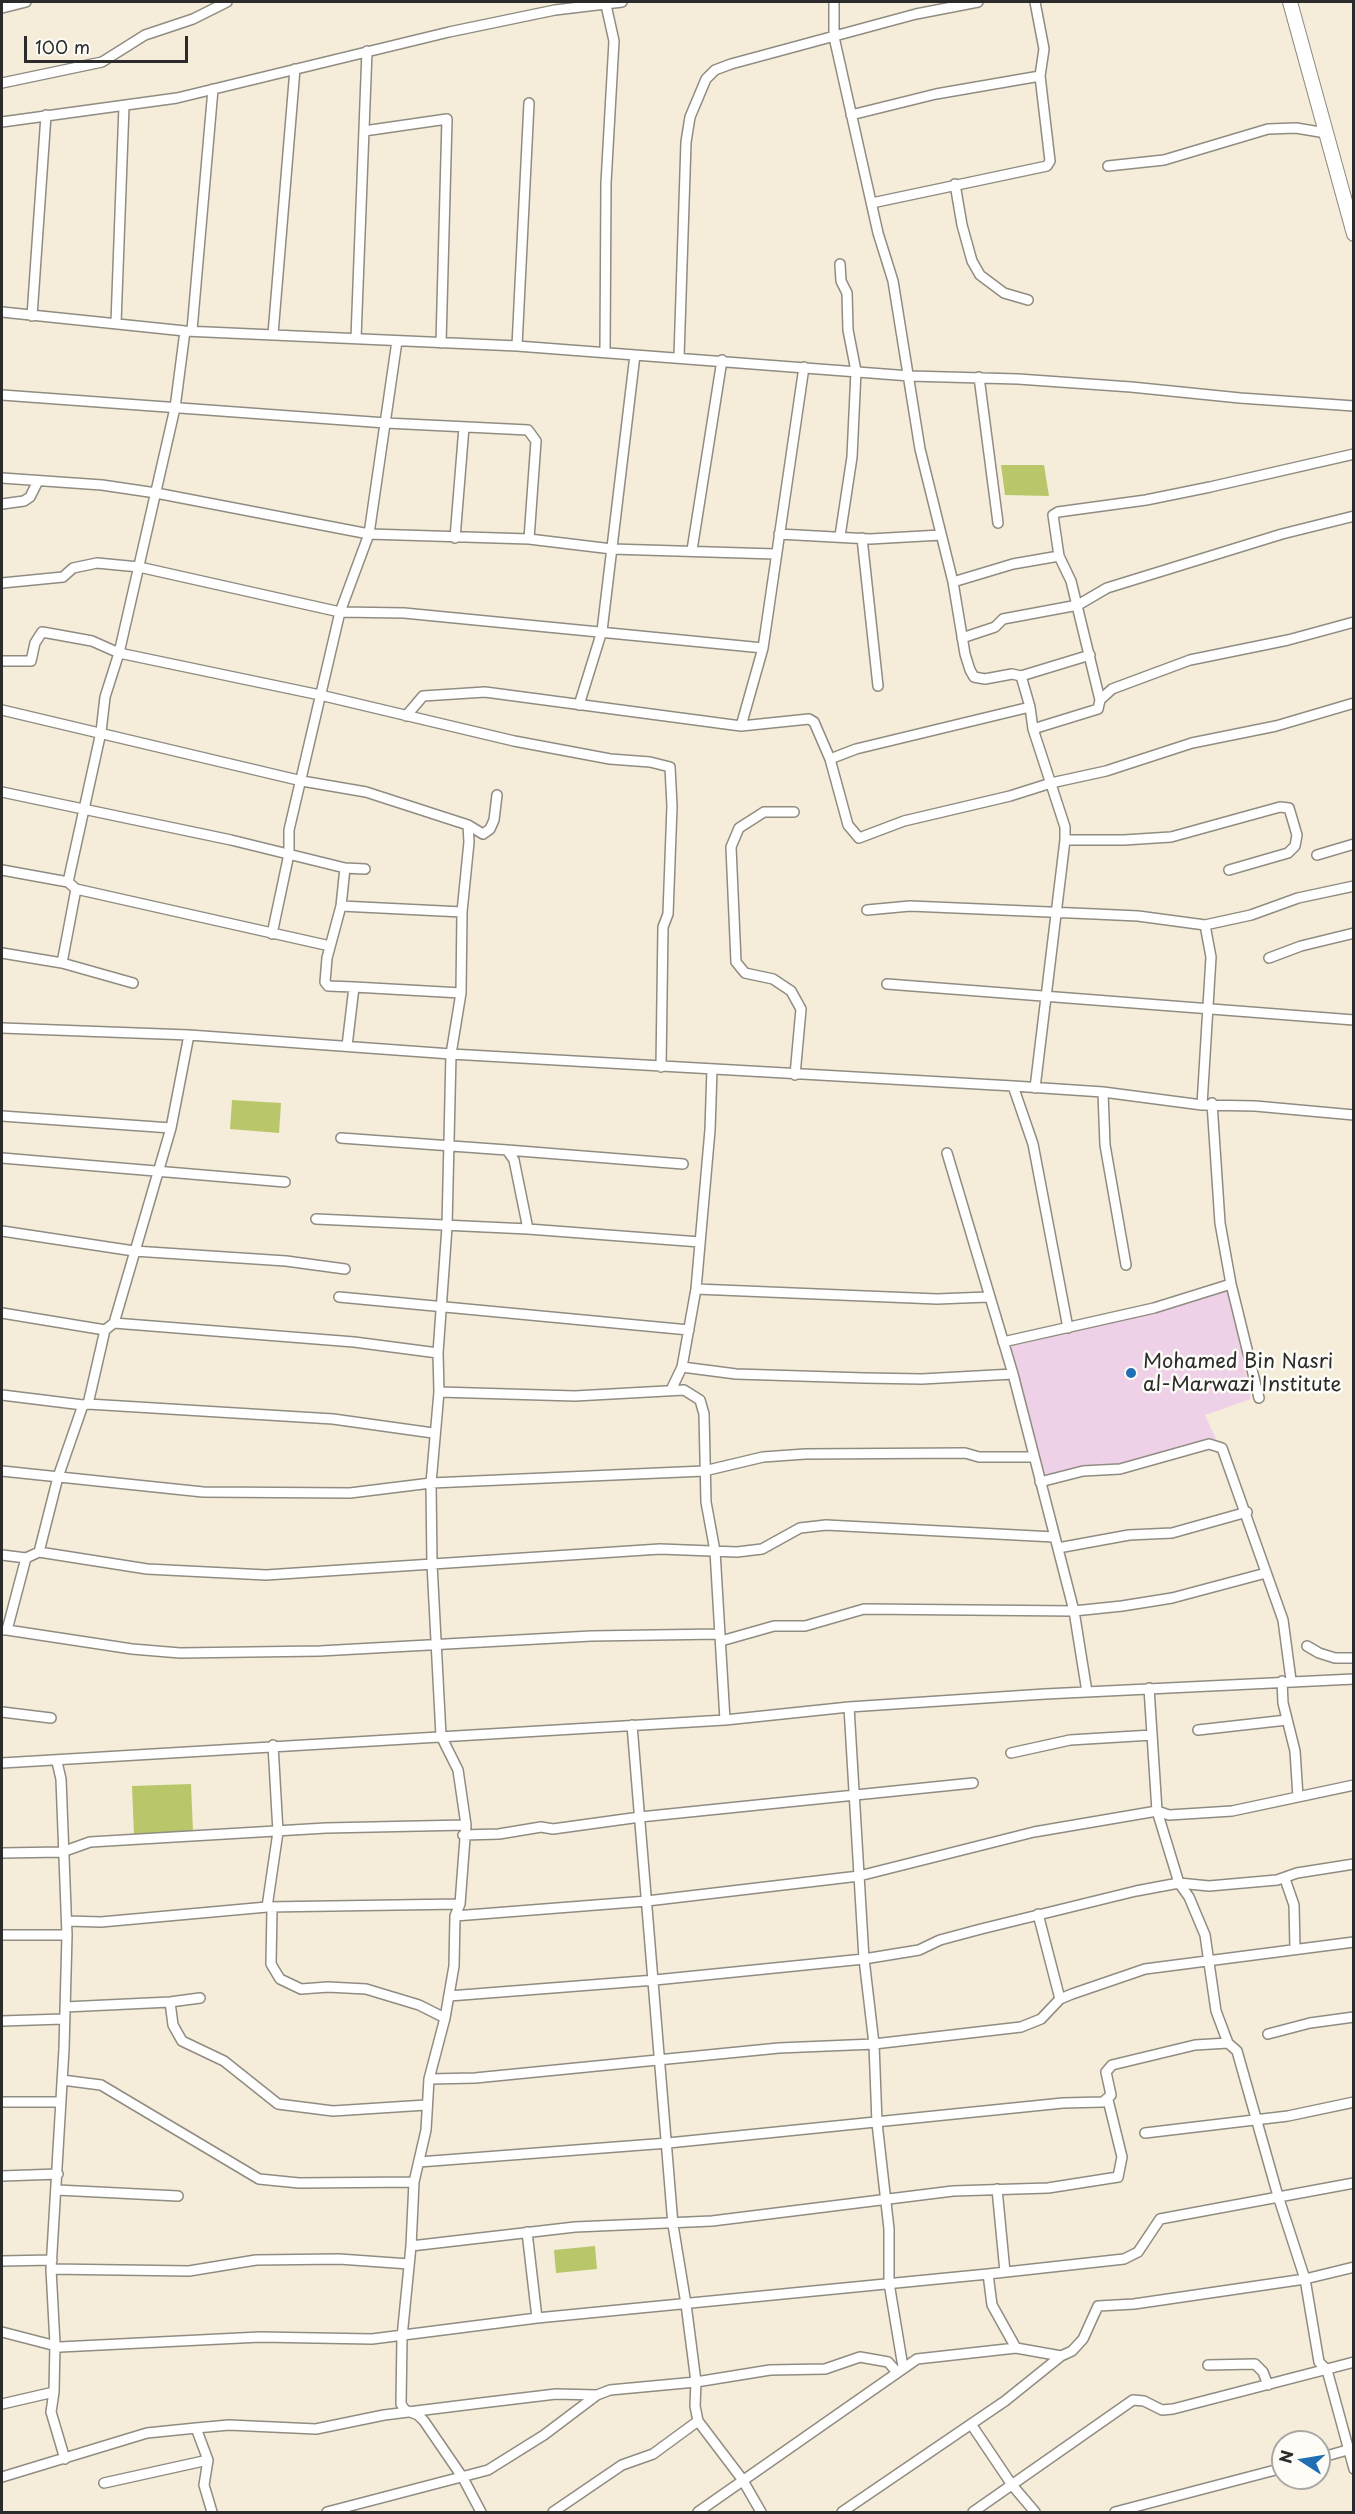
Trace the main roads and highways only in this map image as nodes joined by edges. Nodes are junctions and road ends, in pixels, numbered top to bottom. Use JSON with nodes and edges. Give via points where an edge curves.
{"nodes":[{"id":1,"x":1290,"y":2,"type":"edge"},
{"id":2,"x":1353,"y":234,"type":"edge"}],
"edges":[{"from":1,"to":2,"type":"main road"}]}
